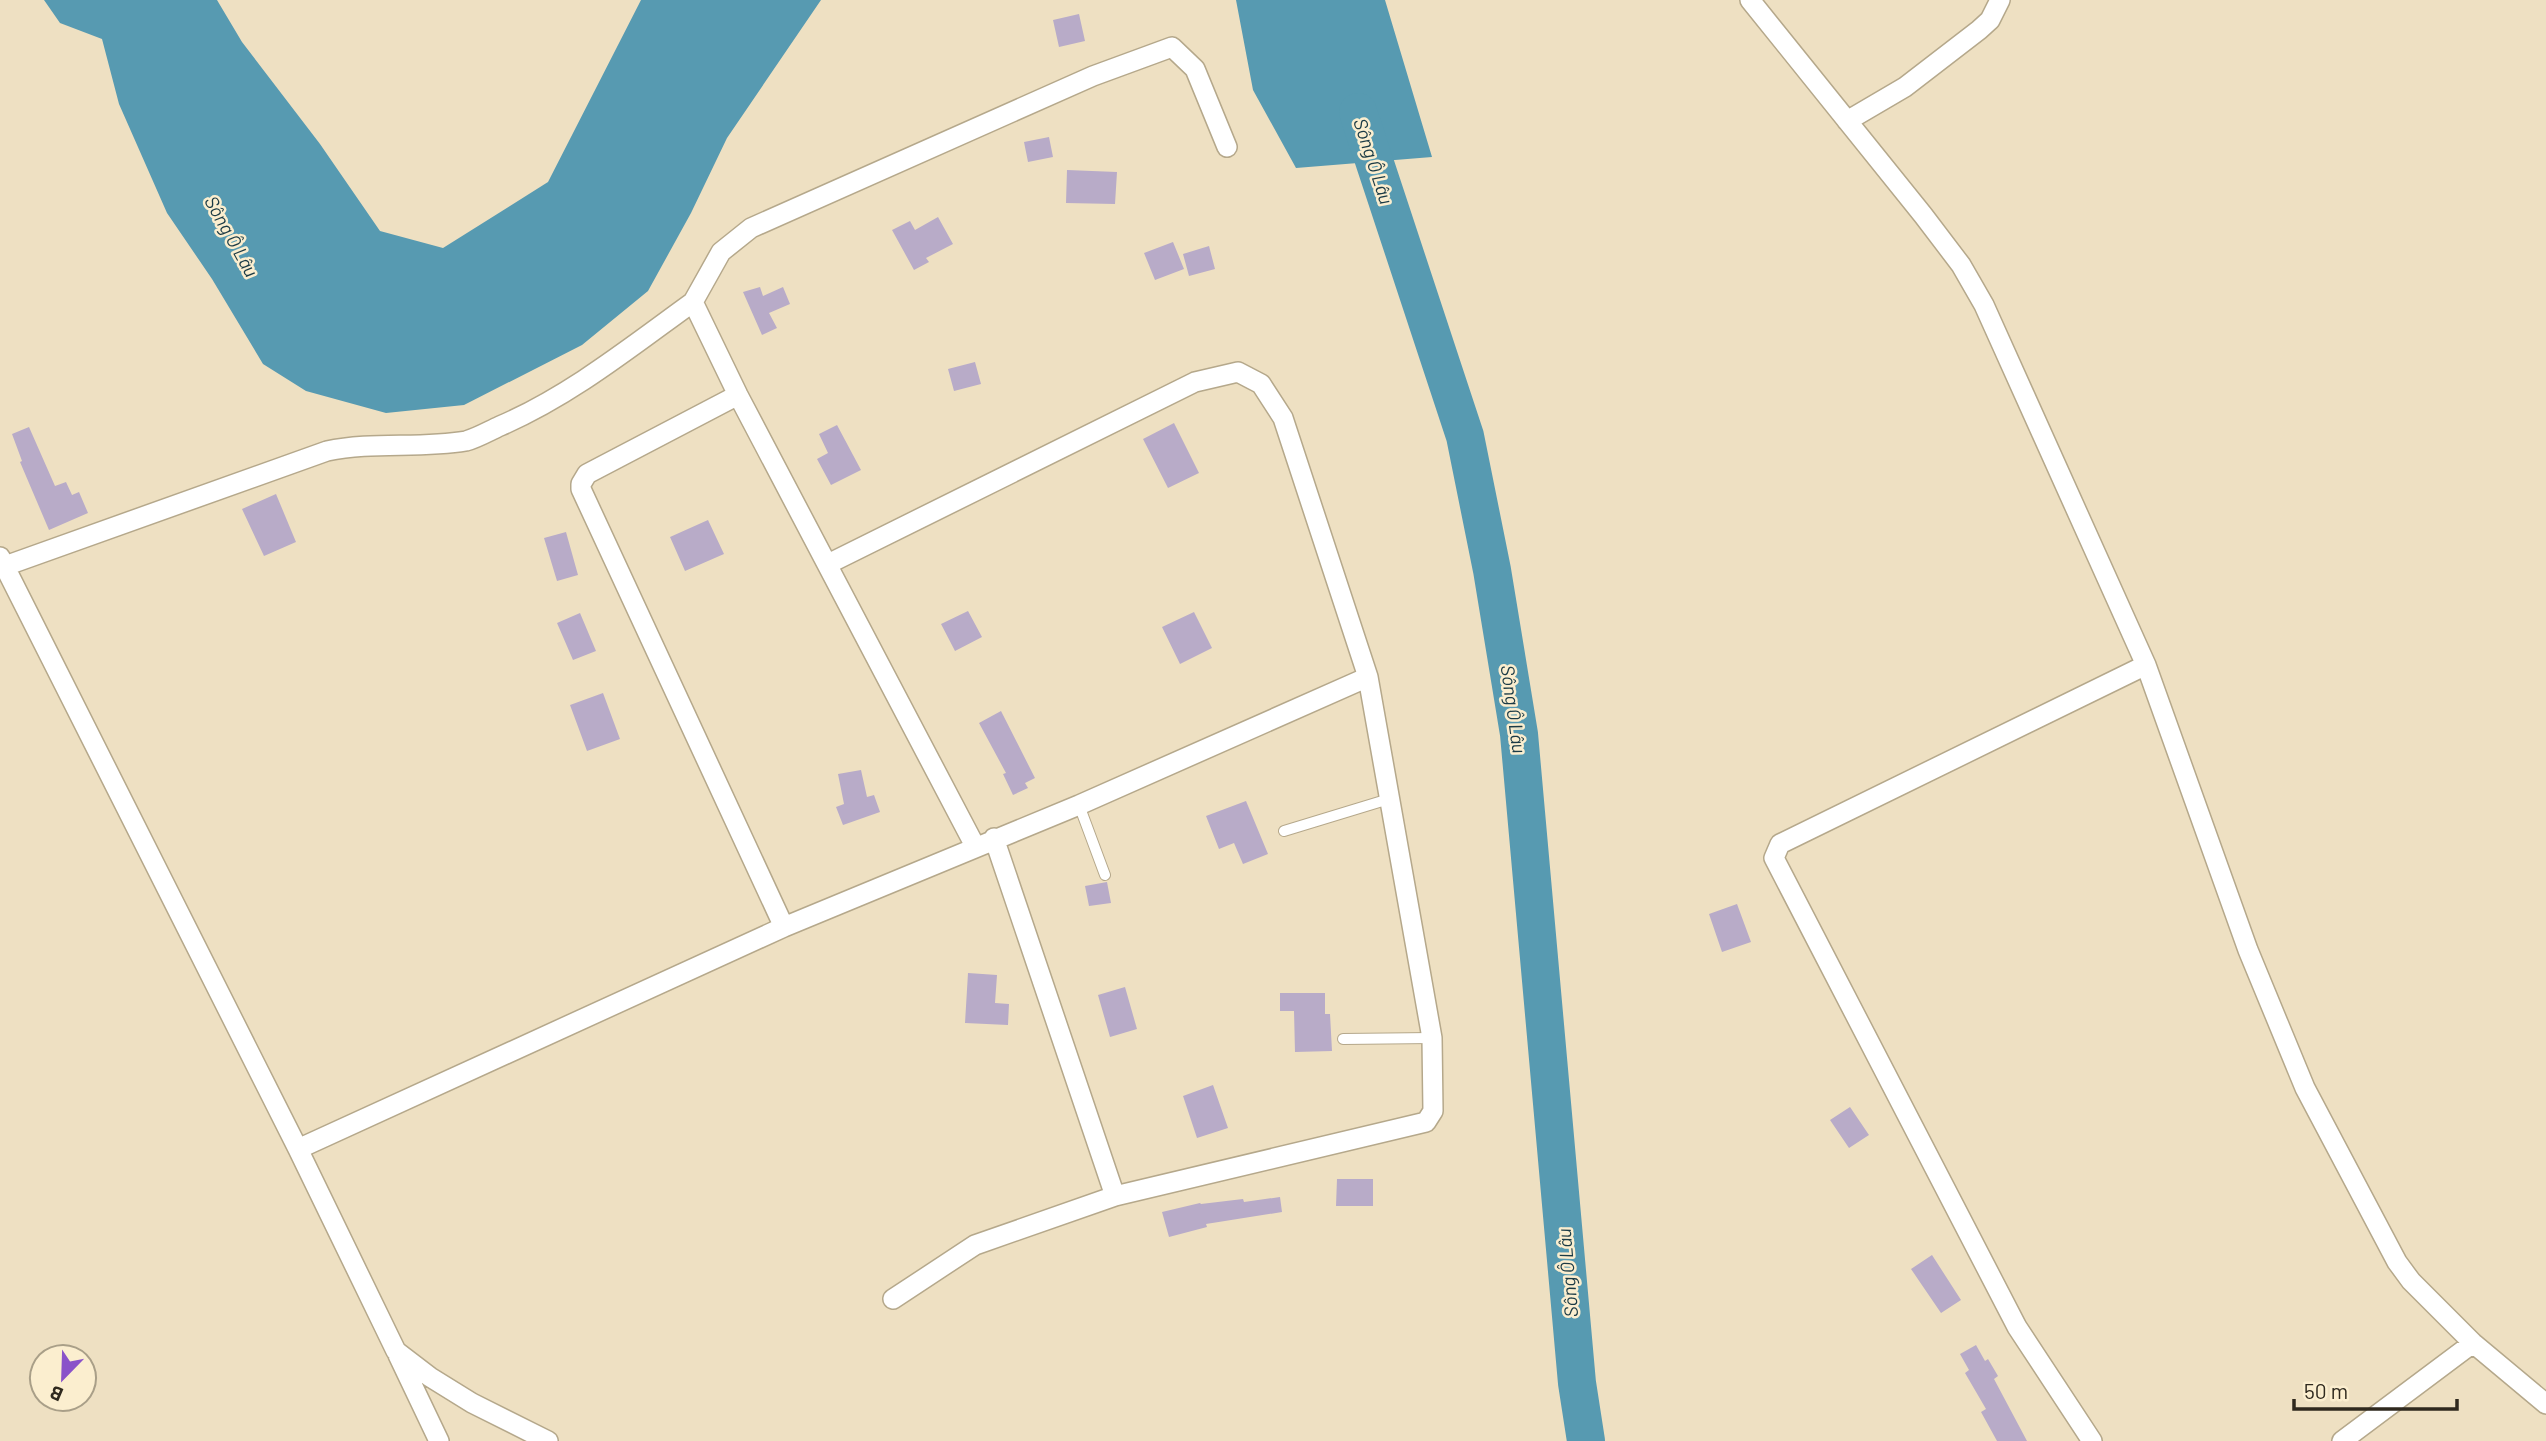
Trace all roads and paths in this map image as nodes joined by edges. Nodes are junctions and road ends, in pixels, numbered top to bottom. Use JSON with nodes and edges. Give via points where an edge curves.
{"nodes":[{"id":1,"x":1750,"y":0,"type":"edge"},
{"id":2,"x":2000,"y":0,"type":"edge"},
{"id":3,"x":1847,"y":121,"type":"junction"},
{"id":4,"x":1227,"y":146,"type":"dead end"},
{"id":5,"x":694,"y":302,"type":"junction"},
{"id":6,"x":738,"y":395,"type":"junction"},
{"id":7,"x":3,"y":561,"type":"edge"},
{"id":8,"x":828,"y":564,"type":"junction"},
{"id":9,"x":2146,"y":666,"type":"junction"},
{"id":10,"x":1368,"y":677,"type":"junction"},
{"id":11,"x":1389,"y":799,"type":"junction"},
{"id":12,"x":1079,"y":805,"type":"junction"},
{"id":13,"x":1284,"y":831,"type":"dead end"},
{"id":14,"x":994,"y":838,"type":"junction"},
{"id":15,"x":975,"y":846,"type":"junction"},
{"id":16,"x":1105,"y":875,"type":"dead end"},
{"id":17,"x":784,"y":927,"type":"junction"},
{"id":18,"x":1432,"y":1038,"type":"junction"},
{"id":19,"x":1343,"y":1039,"type":"dead end"},
{"id":20,"x":298,"y":1149,"type":"junction"},
{"id":21,"x":1115,"y":1196,"type":"junction"},
{"id":22,"x":893,"y":1298,"type":"dead end"},
{"id":23,"x":2473,"y":1343,"type":"junction"},
{"id":24,"x":396,"y":1351,"type":"junction"},
{"id":25,"x":2546,"y":1404,"type":"edge"},
{"id":26,"x":439,"y":1441,"type":"edge"},
{"id":27,"x":548,"y":1441,"type":"edge"},
{"id":28,"x":2092,"y":1441,"type":"edge"},
{"id":29,"x":2342,"y":1441,"type":"edge"}],
"edges":[{"from":1,"to":3,"type":"street"},
{"from":2,"to":3,"type":"street","via":[[1979,30],[1905,87]]},
{"from":3,"to":9,"type":"street","via":[[1953,255],[1984,305]]},
{"from":4,"to":5,"type":"street","via":[[1195,69],[1172,47],[1093,76],[751,228],[721,251]]},
{"from":5,"to":6,"type":"street"},
{"from":5,"to":7,"type":"street","via":[[543,404],[469,440],[425,446],[352,445],[327,451]]},
{"from":6,"to":8,"type":"street"},
{"from":6,"to":17,"type":"street","via":[[587,474],[581,489]]},
{"from":7,"to":20,"type":"street"},
{"from":8,"to":10,"type":"street","via":[[1195,383],[1238,372],[1261,384],[1283,418]]},
{"from":8,"to":15,"type":"street"},
{"from":9,"to":23,"type":"street","via":[[2248,950],[2305,1088],[2397,1262],[2425,1297]]},
{"from":9,"to":28,"type":"street","via":[[1780,844],[1774,853],[2017,1326]]},
{"from":10,"to":11,"type":"street"},
{"from":10,"to":12,"type":"street"},
{"from":11,"to":13,"type":"lane"},
{"from":11,"to":18,"type":"street"},
{"from":12,"to":14,"type":"street"},
{"from":12,"to":16,"type":"lane"},
{"from":14,"to":15,"type":"street"},
{"from":14,"to":21,"type":"street"},
{"from":15,"to":17,"type":"street"},
{"from":17,"to":20,"type":"street"},
{"from":18,"to":19,"type":"lane"},
{"from":18,"to":21,"type":"street","via":[[1433,1111],[1426,1122]]},
{"from":20,"to":24,"type":"street"},
{"from":21,"to":22,"type":"street","via":[[975,1245]]},
{"from":23,"to":25,"type":"street"},
{"from":23,"to":29,"type":"street"},
{"from":24,"to":26,"type":"street"},
{"from":24,"to":27,"type":"street","via":[[472,1403]]}]}
